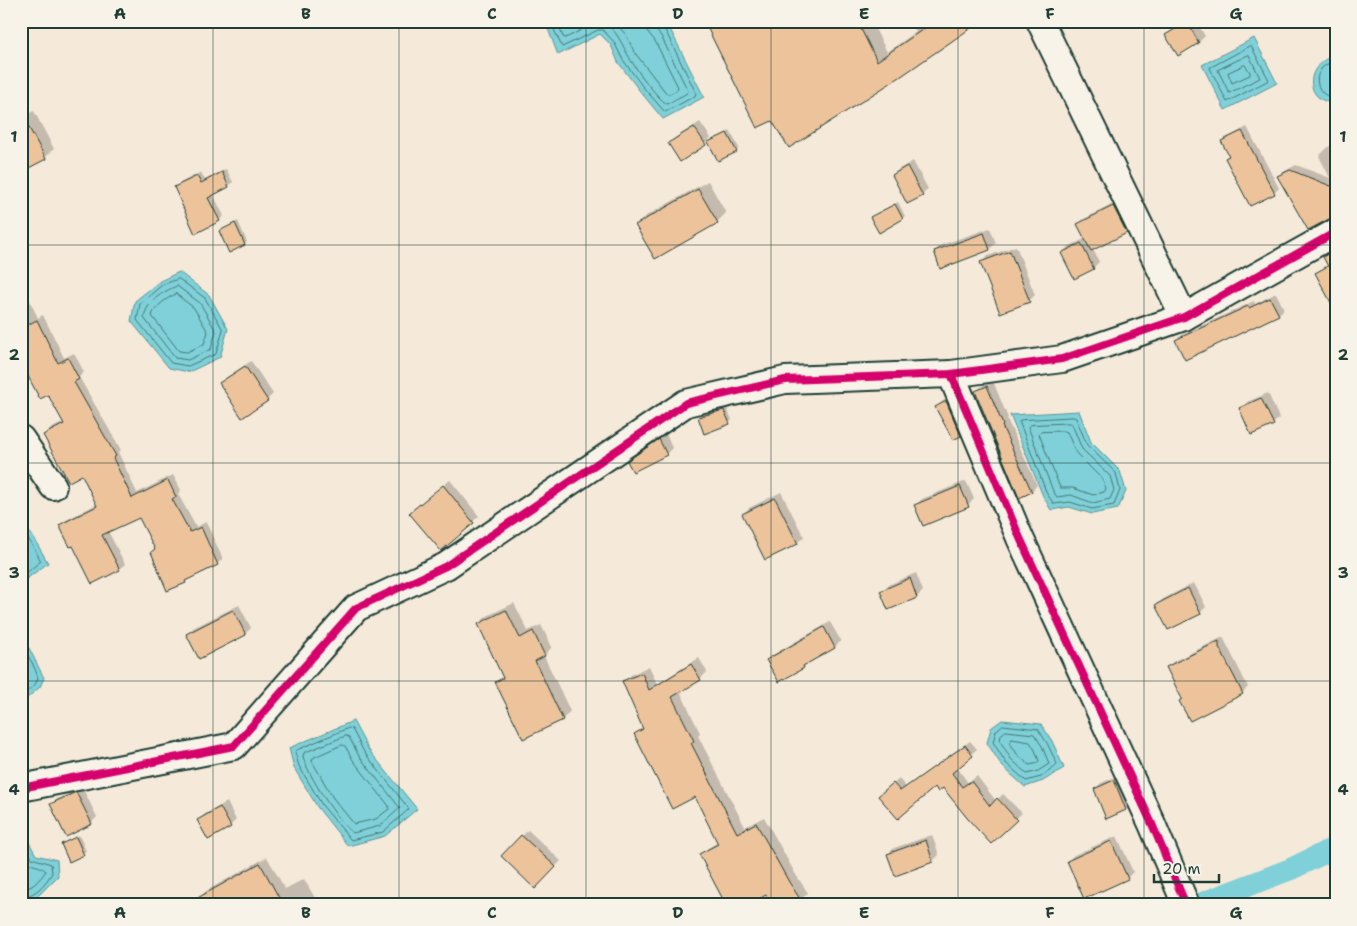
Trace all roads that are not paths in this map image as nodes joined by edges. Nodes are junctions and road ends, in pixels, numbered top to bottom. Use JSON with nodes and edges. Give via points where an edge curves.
{"nodes":[{"id":1,"x":1040,"y":21,"type":"edge"},
{"id":2,"x":1336,"y":232,"type":"edge"},
{"id":3,"x":1184,"y":317,"type":"junction"},
{"id":4,"x":951,"y":374,"type":"junction"},
{"id":5,"x":21,"y":439,"type":"edge"},
{"id":6,"x":54,"y":486,"type":"dead end"},
{"id":7,"x":21,"y":788,"type":"edge"},
{"id":8,"x":1186,"y":905,"type":"edge"}],
"edges":[{"from":1,"to":3,"type":"street"},
{"from":2,"to":3,"type":"street"},
{"from":3,"to":4,"type":"street","via":[[1062,359]]},
{"from":4,"to":7,"type":"street","via":[[785,380],[686,403],[446,566],[356,608],[234,746]]},
{"from":4,"to":8,"type":"street","via":[[1020,538]]},
{"from":5,"to":6,"type":"street"}]}
